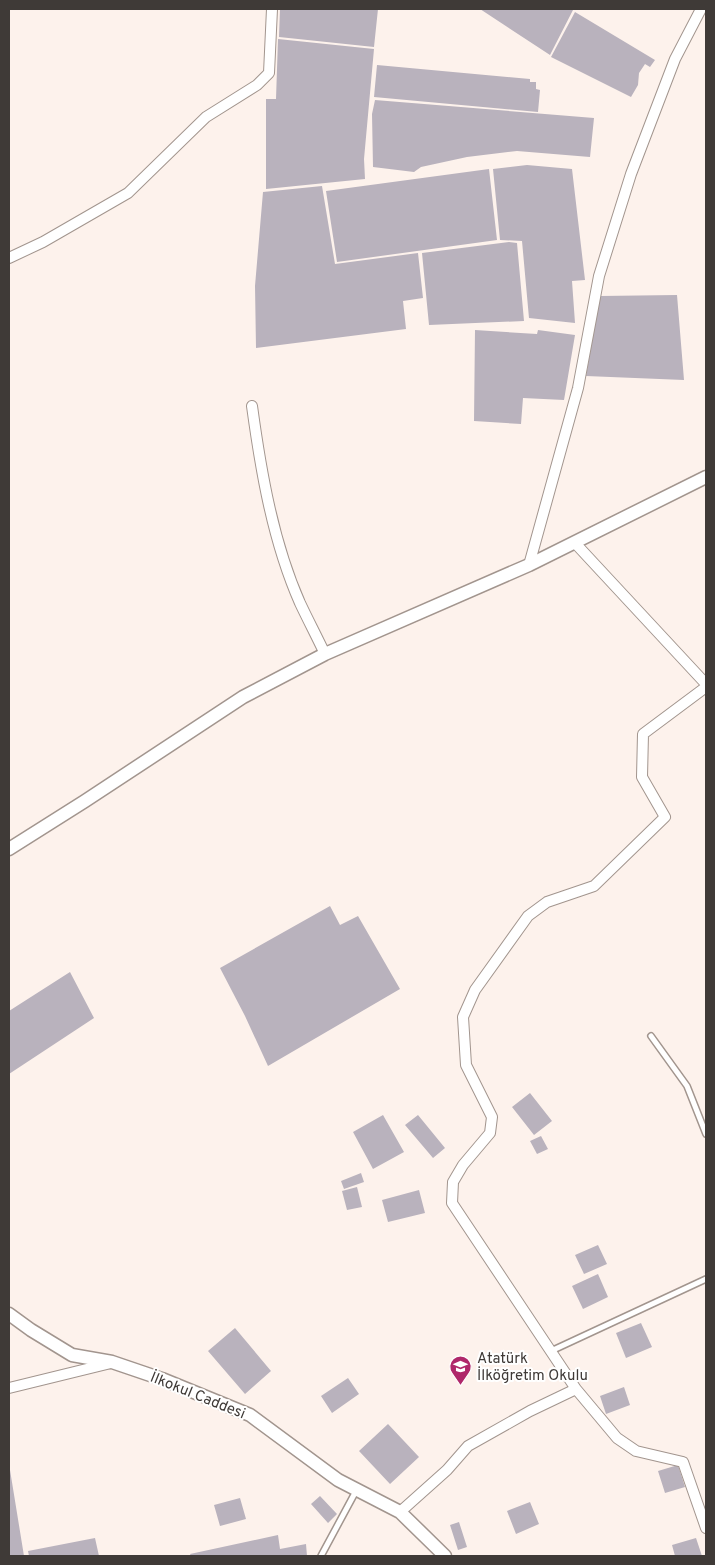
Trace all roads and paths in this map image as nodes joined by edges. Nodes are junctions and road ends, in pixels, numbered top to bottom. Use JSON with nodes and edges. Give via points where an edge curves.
{"nodes":[{"id":1,"x":272,"y":9,"type":"edge"},
{"id":2,"x":701,"y":9,"type":"edge"},
{"id":3,"x":9,"y":258,"type":"edge"},
{"id":4,"x":252,"y":406,"type":"dead end"},
{"id":5,"x":706,"y":476,"type":"edge"},
{"id":6,"x":575,"y":543,"type":"junction"},
{"id":7,"x":530,"y":565,"type":"junction"},
{"id":8,"x":326,"y":654,"type":"junction"},
{"id":9,"x":706,"y":685,"type":"edge"},
{"id":10,"x":9,"y":849,"type":"edge"},
{"id":11,"x":651,"y":1036,"type":"dead end"},
{"id":12,"x":706,"y":1134,"type":"edge"},
{"id":13,"x":706,"y":1279,"type":"edge"},
{"id":14,"x":9,"y":1314,"type":"edge"},
{"id":15,"x":551,"y":1351,"type":"junction"},
{"id":16,"x":112,"y":1362,"type":"junction"},
{"id":17,"x":9,"y":1388,"type":"edge"},
{"id":18,"x":576,"y":1389,"type":"junction"},
{"id":19,"x":356,"y":1490,"type":"junction"},
{"id":20,"x":400,"y":1512,"type":"junction"},
{"id":21,"x":706,"y":1528,"type":"edge"},
{"id":22,"x":322,"y":1556,"type":"edge"},
{"id":23,"x":446,"y":1556,"type":"edge"}],
"edges":[{"from":1,"to":3,"type":"street","via":[[269,73],[257,85],[206,117],[128,193]]},
{"from":2,"to":7,"type":"street","via":[[675,59],[632,174],[599,276],[578,388]]},
{"from":4,"to":8,"type":"street","via":[[260,462],[281,550],[300,602]]},
{"from":5,"to":6,"type":"street"},
{"from":6,"to":7,"type":"street"},
{"from":6,"to":9,"type":"street"},
{"from":7,"to":8,"type":"street"},
{"from":8,"to":10,"type":"street","via":[[243,697]]},
{"from":9,"to":15,"type":"street","via":[[643,734],[642,777],[666,817],[594,886],[547,902],[528,916],[475,990],[463,1017],[466,1065],[492,1117],[490,1133],[463,1164],[453,1182],[452,1203]]},
{"from":11,"to":12,"type":"lane","via":[[687,1086]]},
{"from":13,"to":15,"type":"lane"},
{"from":14,"to":16,"type":"street","name":"İlkokul Caddesi","via":[[72,1355]]},
{"from":15,"to":18,"type":"street"},
{"from":16,"to":17,"type":"street"},
{"from":16,"to":19,"type":"street","name":"İlkokul Caddesi","via":[[250,1415]]},
{"from":18,"to":20,"type":"street","via":[[468,1446],[448,1470]]},
{"from":18,"to":21,"type":"street","via":[[617,1438],[636,1451],[683,1462]]},
{"from":19,"to":20,"type":"street","name":"İlkokul Caddesi"},
{"from":19,"to":22,"type":"lane"},
{"from":20,"to":23,"type":"street","name":"İlkokul Caddesi"}]}
